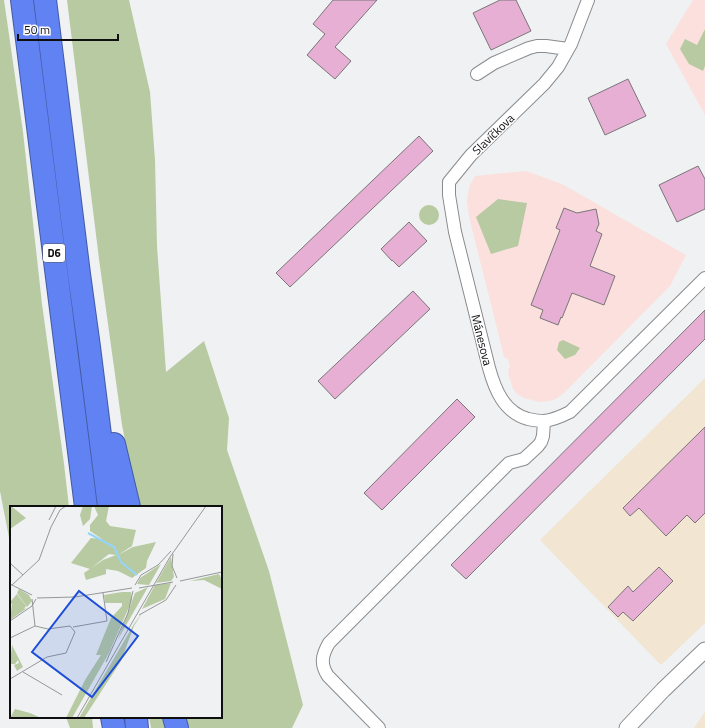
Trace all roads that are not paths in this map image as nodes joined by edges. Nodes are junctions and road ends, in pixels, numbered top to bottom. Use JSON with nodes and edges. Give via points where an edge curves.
{"nodes":[{"id":1,"x":22,"y":0,"type":"edge"},
{"id":2,"x":46,"y":0,"type":"edge"},
{"id":3,"x":588,"y":0,"type":"edge"},
{"id":4,"x":568,"y":49,"type":"junction"},
{"id":5,"x":477,"y":74,"type":"dead end"},
{"id":6,"x":455,"y":232,"type":"joint"},
{"id":7,"x":705,"y":278,"type":"edge"},
{"id":8,"x":89,"y":347,"type":"junction"},
{"id":9,"x":544,"y":421,"type":"junction"},
{"id":10,"x":86,"y":506,"type":"edge"},
{"id":11,"x":109,"y":506,"type":"edge"},
{"id":12,"x":128,"y":506,"type":"edge"},
{"id":13,"x":705,"y":650,"type":"edge"},
{"id":14,"x":112,"y":718,"type":"edge"},
{"id":15,"x":136,"y":718,"type":"edge"},
{"id":16,"x":174,"y":718,"type":"edge"},
{"id":17,"x":114,"y":728,"type":"edge"},
{"id":18,"x":137,"y":728,"type":"edge"},
{"id":19,"x":177,"y":728,"type":"edge"},
{"id":20,"x":379,"y":728,"type":"edge"},
{"id":21,"x":627,"y":728,"type":"edge"}],
"edges":[{"from":1,"to":10,"type":"highway","number":"D6"},
{"from":2,"to":8,"type":"highway","number":"D6"},
{"from":3,"to":4,"type":"street","name":"Slavíčkova"},
{"from":4,"to":5,"type":"street","via":[[537,46],[494,63]]},
{"from":4,"to":6,"type":"street","name":"Slavíčkova","via":[[544,84],[471,155],[449,182]]},
{"from":6,"to":9,"type":"street","name":"Mánesova","via":[[489,368],[498,394],[509,408],[521,417]]},
{"from":7,"to":9,"type":"street","name":"Mánesova","via":[[570,412]]},
{"from":8,"to":11,"type":"highway","number":"D6"},
{"from":8,"to":12,"type":"highway"},
{"from":9,"to":20,"type":"street","via":[[543,436],[538,446],[524,459],[509,463],[329,643],[325,650],[322,662],[328,676]]},
{"from":13,"to":21,"type":"street"},
{"from":14,"to":17,"type":"highway"},
{"from":15,"to":18,"type":"highway"},
{"from":16,"to":19,"type":"highway"}]}
